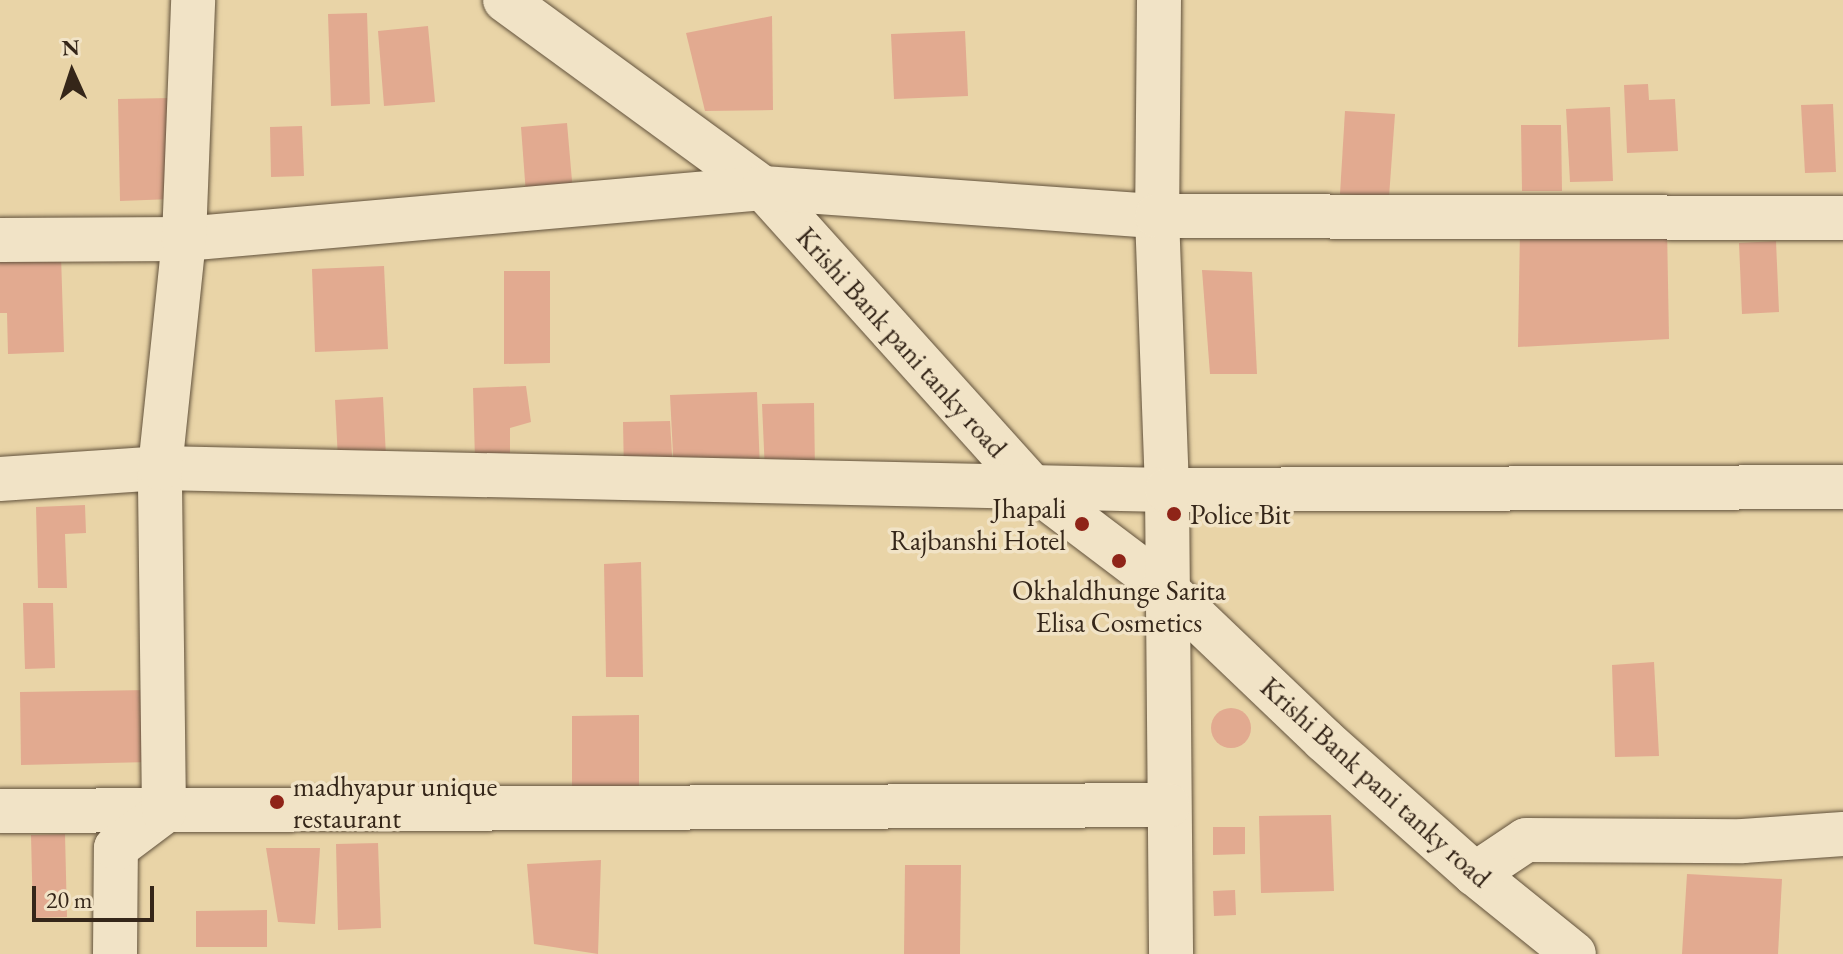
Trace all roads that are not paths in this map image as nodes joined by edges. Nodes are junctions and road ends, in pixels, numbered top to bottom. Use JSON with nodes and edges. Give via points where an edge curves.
{"nodes":[{"id":1,"x":193,"y":0,"type":"edge"},
{"id":2,"x":505,"y":0,"type":"edge"},
{"id":3,"x":1159,"y":0,"type":"edge"},
{"id":4,"x":763,"y":188,"type":"junction"},
{"id":5,"x":1157,"y":216,"type":"junction"},
{"id":6,"x":1843,"y":218,"type":"edge"},
{"id":7,"x":184,"y":239,"type":"junction"},
{"id":8,"x":0,"y":240,"type":"edge"},
{"id":9,"x":160,"y":468,"type":"junction"},
{"id":10,"x":0,"y":479,"type":"edge"},
{"id":11,"x":1032,"y":487,"type":"junction"},
{"id":12,"x":1843,"y":487,"type":"edge"},
{"id":13,"x":1167,"y":490,"type":"junction"},
{"id":14,"x":1164,"y":587,"type":"junction"},
{"id":15,"x":1168,"y":805,"type":"junction"},
{"id":16,"x":0,"y":811,"type":"edge"},
{"id":17,"x":164,"y":812,"type":"junction"},
{"id":18,"x":1843,"y":834,"type":"edge"},
{"id":19,"x":1475,"y":874,"type":"junction"},
{"id":20,"x":115,"y":954,"type":"edge"},
{"id":21,"x":1171,"y":954,"type":"edge"},
{"id":22,"x":1574,"y":954,"type":"edge"}],
"edges":[{"from":1,"to":7,"type":"street"},
{"from":2,"to":4,"type":"street","name":"Krishi Bank pani tanky road"},
{"from":3,"to":5,"type":"street"},
{"from":4,"to":5,"type":"street"},
{"from":4,"to":7,"type":"street"},
{"from":4,"to":11,"type":"street","name":"Krishi Bank pani tanky road"},
{"from":5,"to":6,"type":"street"},
{"from":5,"to":13,"type":"street"},
{"from":7,"to":8,"type":"street"},
{"from":7,"to":9,"type":"street"},
{"from":9,"to":10,"type":"street"},
{"from":9,"to":11,"type":"street"},
{"from":9,"to":17,"type":"street"},
{"from":11,"to":13,"type":"street"},
{"from":11,"to":14,"type":"street","name":"Krishi Bank pani tanky road"},
{"from":12,"to":13,"type":"street"},
{"from":13,"to":14,"type":"street"},
{"from":14,"to":15,"type":"street"},
{"from":14,"to":19,"type":"street","name":"Krishi Bank pani tanky road"},
{"from":15,"to":17,"type":"street"},
{"from":15,"to":21,"type":"street"},
{"from":16,"to":17,"type":"street"},
{"from":17,"to":20,"type":"street","via":[[116,848]]},
{"from":18,"to":19,"type":"street","via":[[1743,841],[1526,840]]},
{"from":19,"to":22,"type":"street","name":"Krishi Bank pani tanky road"}]}
